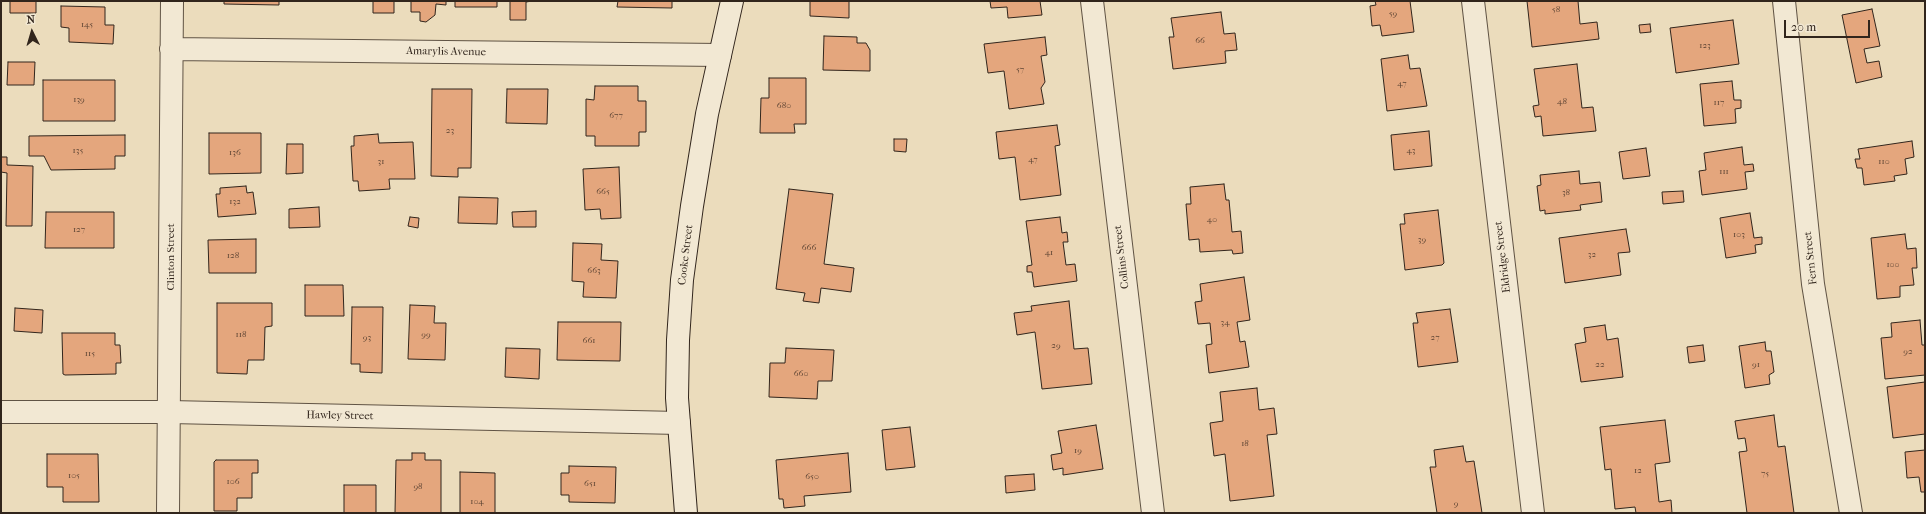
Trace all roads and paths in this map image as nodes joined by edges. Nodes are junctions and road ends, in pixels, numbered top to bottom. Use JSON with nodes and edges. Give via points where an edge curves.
{"nodes":[{"id":1,"x":172,"y":1,"type":"edge"},
{"id":2,"x":732,"y":1,"type":"edge"},
{"id":3,"x":1092,"y":1,"type":"edge"},
{"id":4,"x":1473,"y":1,"type":"edge"},
{"id":5,"x":1784,"y":1,"type":"edge"},
{"id":6,"x":171,"y":49,"type":"junction"},
{"id":7,"x":720,"y":55,"type":"junction"},
{"id":8,"x":1,"y":412,"type":"edge"},
{"id":9,"x":170,"y":412,"type":"junction"},
{"id":10,"x":679,"y":423,"type":"junction"},
{"id":11,"x":168,"y":513,"type":"edge"},
{"id":12,"x":686,"y":513,"type":"edge"},
{"id":13,"x":1153,"y":513,"type":"edge"},
{"id":14,"x":1533,"y":513,"type":"edge"},
{"id":15,"x":1851,"y":513,"type":"edge"}],
"edges":[{"from":1,"to":6,"type":"street","name":"Clinton Street"},
{"from":2,"to":7,"type":"street","name":"Cooke Street"},
{"from":3,"to":13,"type":"street","name":"Collins Street"},
{"from":4,"to":14,"type":"street","name":"Eldridge Street"},
{"from":5,"to":15,"type":"street","name":"Fern Street","via":[[1813,284]]},
{"from":6,"to":7,"type":"street","name":"Amarylis Avenue"},
{"from":6,"to":9,"type":"street","name":"Clinton Street"},
{"from":7,"to":10,"type":"street","name":"Cooke Street","via":[[696,183],[682,280],[678,340]]},
{"from":8,"to":9,"type":"street","name":"Hawley Street"},
{"from":9,"to":10,"type":"street","name":"Hawley Street"},
{"from":9,"to":11,"type":"street","name":"Clinton Street"},
{"from":10,"to":12,"type":"street","name":"Cooke Street"}]}
